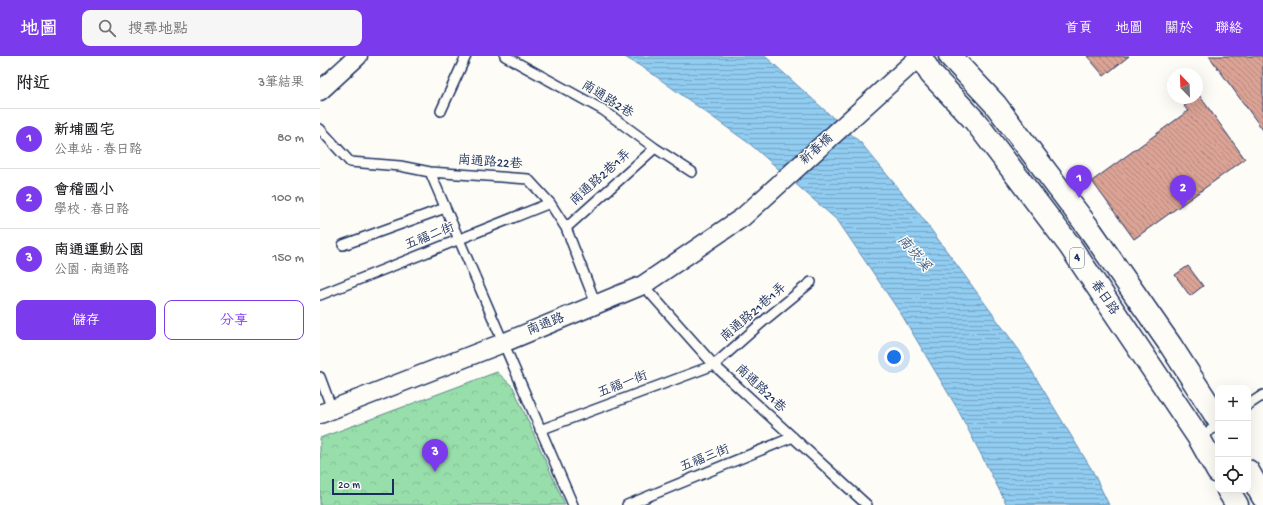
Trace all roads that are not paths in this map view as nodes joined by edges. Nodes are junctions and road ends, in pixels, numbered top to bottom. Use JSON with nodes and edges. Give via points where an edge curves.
{"nodes":[{"id":1,"x":358,"y":56,"type":"edge"},
{"id":2,"x":466,"y":56,"type":"edge"},
{"id":3,"x":506,"y":56,"type":"edge"},
{"id":4,"x":936,"y":61,"type":"edge"},
{"id":5,"x":320,"y":91,"type":"edge"},
{"id":6,"x":441,"y":111,"type":"dead end"},
{"id":7,"x":320,"y":129,"type":"edge"},
{"id":8,"x":655,"y":148,"type":"junction"},
{"id":9,"x":430,"y":172,"type":"junction"},
{"id":10,"x":692,"y":172,"type":"dead end"},
{"id":11,"x":550,"y":203,"type":"junction"},
{"id":12,"x":756,"y":205,"type":"joint"},
{"id":13,"x":445,"y":208,"type":"junction"},
{"id":14,"x":566,"y":228,"type":"junction"},
{"id":15,"x":459,"y":240,"type":"junction"},
{"id":16,"x":343,"y":245,"type":"dead end"},
{"id":17,"x":811,"y":282,"type":"dead end"},
{"id":18,"x":644,"y":285,"type":"junction"},
{"id":19,"x":320,"y":295,"type":"edge"},
{"id":20,"x":596,"y":304,"type":"junction"},
{"id":21,"x":503,"y":342,"type":"junction"},
{"id":22,"x":714,"y":365,"type":"junction"},
{"id":23,"x":320,"y":377,"type":"edge"},
{"id":24,"x":1263,"y":394,"type":"edge"},
{"id":25,"x":1251,"y":403,"type":"edge"},
{"id":26,"x":326,"y":411,"type":"edge"},
{"id":27,"x":1215,"y":414,"type":"edge"},
{"id":28,"x":1215,"y":427,"type":"edge"},
{"id":29,"x":540,"y":430,"type":"junction"},
{"id":30,"x":793,"y":438,"type":"junction"},
{"id":31,"x":1199,"y":438,"type":"junction"},
{"id":32,"x":1215,"y":467,"type":"edge"},
{"id":33,"x":1251,"y":476,"type":"edge"},
{"id":34,"x":1230,"y":493,"type":"edge"},
{"id":35,"x":1263,"y":497,"type":"edge"},
{"id":36,"x":573,"y":505,"type":"edge"},
{"id":37,"x":627,"y":505,"type":"edge"},
{"id":38,"x":866,"y":505,"type":"edge"},
{"id":39,"x":1237,"y":505,"type":"edge"}],
"edges":[{"from":1,"to":5,"type":"street"},
{"from":2,"to":6,"type":"lane"},
{"from":3,"to":8,"type":"lane","name":"南通路2巷","via":[[603,110]]},
{"from":4,"to":12,"type":"street","name":"新春橋","via":[[878,95]]},
{"from":4,"to":27,"type":"main road","number":"4","via":[[995,104],[1091,230]]},
{"from":4,"to":31,"type":"main road","name":"春日路","number":"4","via":[[976,121],[1070,246]]},
{"from":7,"to":9,"type":"lane","name":"南通路22巷","via":[[350,162],[400,166]]},
{"from":8,"to":10,"type":"lane","name":"南通路2巷"},
{"from":8,"to":14,"type":"lane","name":"南通路2巷1弄"},
{"from":9,"to":11,"type":"lane","name":"南通路22巷","via":[[528,179]]},
{"from":9,"to":13,"type":"lane"},
{"from":11,"to":14,"type":"lane","name":"南通路22巷"},
{"from":11,"to":15,"type":"lane","name":"五福二街"},
{"from":12,"to":18,"type":"street","name":"南通路","via":[[743,217]]},
{"from":13,"to":15,"type":"lane"},
{"from":13,"to":16,"type":"lane"},
{"from":14,"to":20,"type":"lane","name":"南通路22巷"},
{"from":15,"to":19,"type":"lane","name":"五福二街"},
{"from":15,"to":21,"type":"lane"},
{"from":17,"to":22,"type":"lane","name":"南通路21巷1弄"},
{"from":18,"to":20,"type":"street","name":"南通路"},
{"from":18,"to":22,"type":"lane","name":"南通路21巷"},
{"from":20,"to":21,"type":"street","name":"南通路"},
{"from":21,"to":26,"type":"street","name":"南通路"},
{"from":21,"to":29,"type":"lane"},
{"from":22,"to":29,"type":"lane","name":"五福一街"},
{"from":22,"to":30,"type":"lane","name":"南通路21巷"},
{"from":23,"to":26,"type":"lane"},
{"from":24,"to":25,"type":"lane"},
{"from":28,"to":31,"type":"lane"},
{"from":29,"to":36,"type":"lane"},
{"from":30,"to":37,"type":"lane","name":"五福三街"},
{"from":30,"to":38,"type":"lane","name":"南通路21巷"},
{"from":31,"to":32,"type":"main road","name":"春日路","number":"4"},
{"from":33,"to":35,"type":"main road"},
{"from":34,"to":39,"type":"main road"}]}
